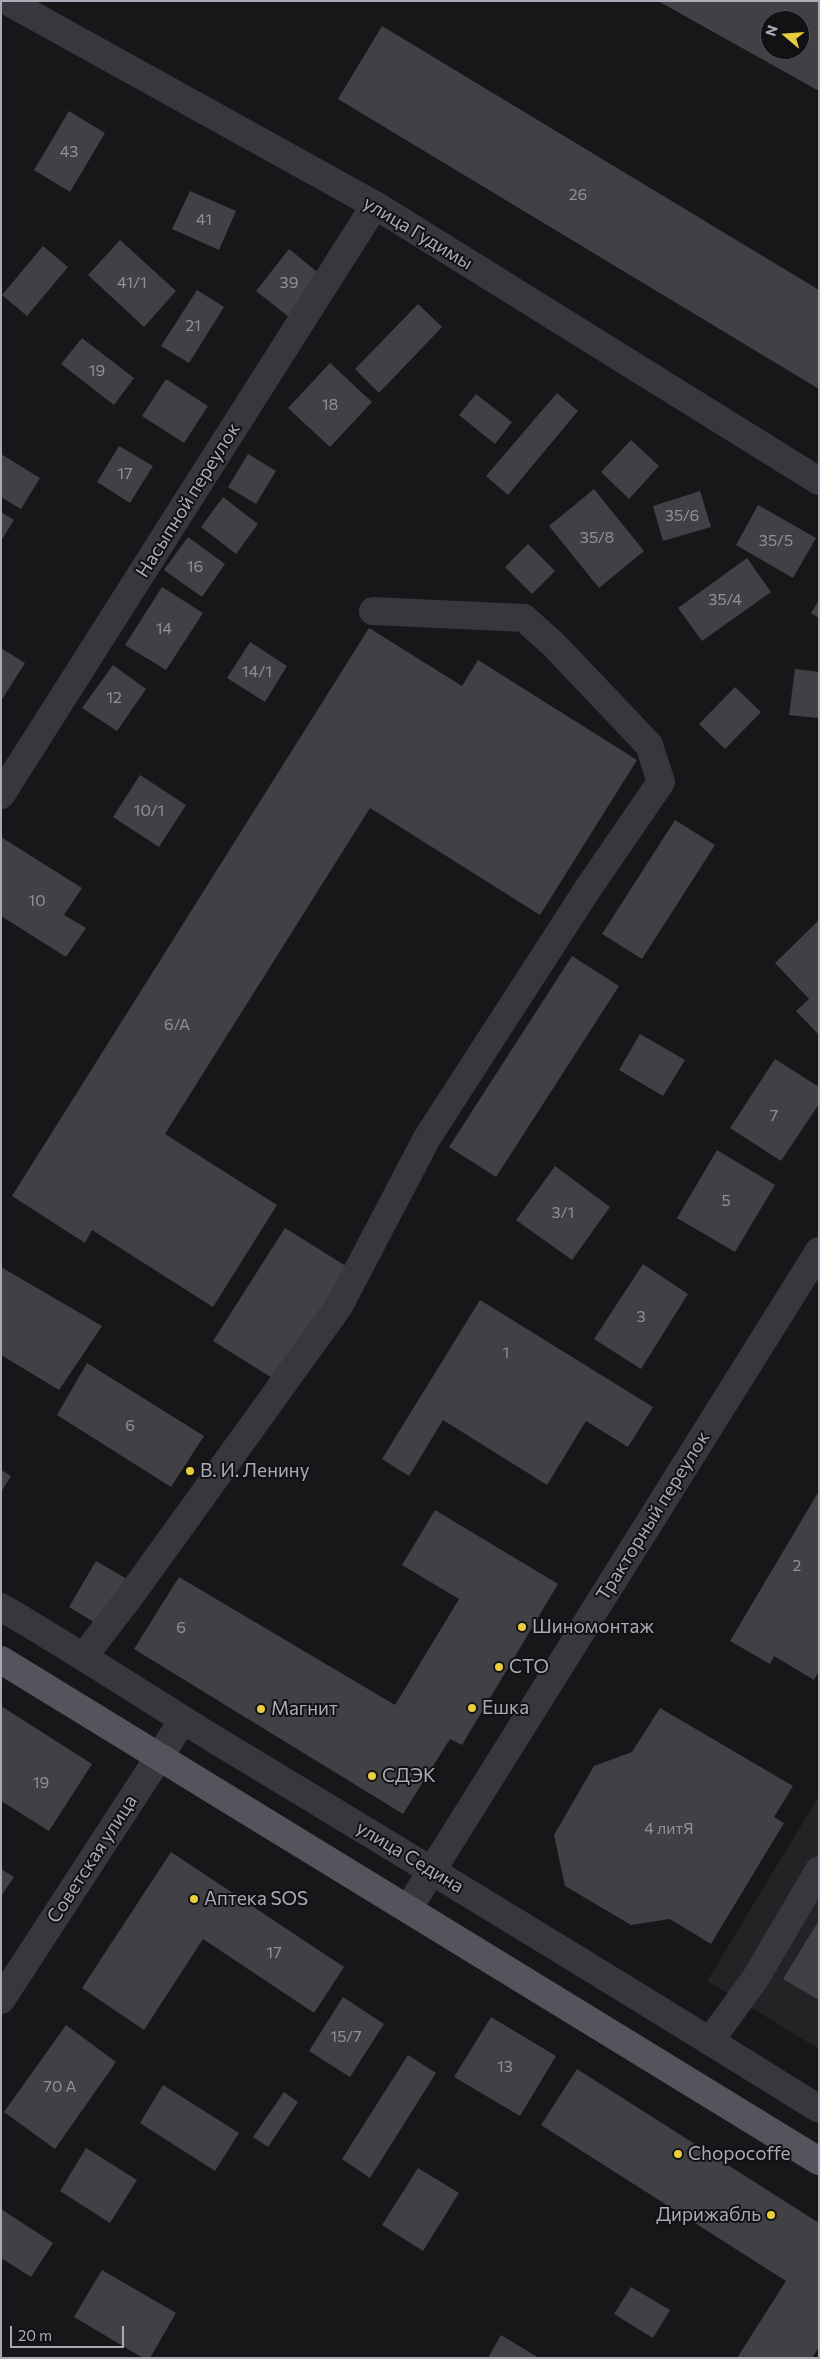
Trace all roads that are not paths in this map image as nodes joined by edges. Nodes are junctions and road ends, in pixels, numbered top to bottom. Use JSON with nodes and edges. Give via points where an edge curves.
{"nodes":[{"id":1,"x":7,"y":1,"type":"edge"},
{"id":2,"x":375,"y":205,"type":"junction"},
{"id":3,"x":819,"y":481,"type":"edge"},
{"id":4,"x":373,"y":611,"type":"dead end"},
{"id":5,"x":1,"y":795,"type":"edge"},
{"id":6,"x":819,"y":1251,"type":"edge"},
{"id":7,"x":1,"y":1607,"type":"edge"},
{"id":8,"x":84,"y":1656,"type":"junction"},
{"id":9,"x":1,"y":1660,"type":"edge"},
{"id":10,"x":183,"y":1720,"type":"junction"},
{"id":11,"x":160,"y":1756,"type":"junction"},
{"id":12,"x":433,"y":1870,"type":"junction"},
{"id":13,"x":819,"y":1870,"type":"edge"},
{"id":14,"x":408,"y":1909,"type":"junction"},
{"id":15,"x":1,"y":2000,"type":"edge"},
{"id":16,"x":710,"y":2041,"type":"junction"},
{"id":17,"x":819,"y":2109,"type":"edge"},
{"id":18,"x":819,"y":2161,"type":"edge"}],
"edges":[{"from":1,"to":2,"type":"street","name":"улица Гудимы"},
{"from":2,"to":3,"type":"street","name":"улица Гудимы"},
{"from":2,"to":5,"type":"street","name":"Насыпной переулок"},
{"from":4,"to":8,"type":"street","via":[[524,618],[649,745],[661,782],[587,890],[427,1138],[339,1306]]},
{"from":6,"to":12,"type":"street","name":"Тракторный переулок"},
{"from":7,"to":8,"type":"street","name":"улица Седина"},
{"from":8,"to":10,"type":"street","name":"улица Седина"},
{"from":9,"to":11,"type":"main road"},
{"from":10,"to":11,"type":"street","name":"Советская улица"},
{"from":10,"to":12,"type":"street","name":"улица Седина"},
{"from":11,"to":14,"type":"main road"},
{"from":11,"to":15,"type":"street","name":"Советская улица"},
{"from":12,"to":14,"type":"street","name":"Тракторный переулок"},
{"from":12,"to":16,"type":"street","name":"улица Седина"},
{"from":13,"to":16,"type":"street","via":[[754,1979]]},
{"from":14,"to":18,"type":"main road"},
{"from":16,"to":17,"type":"street","name":"улица Седина"}]}
